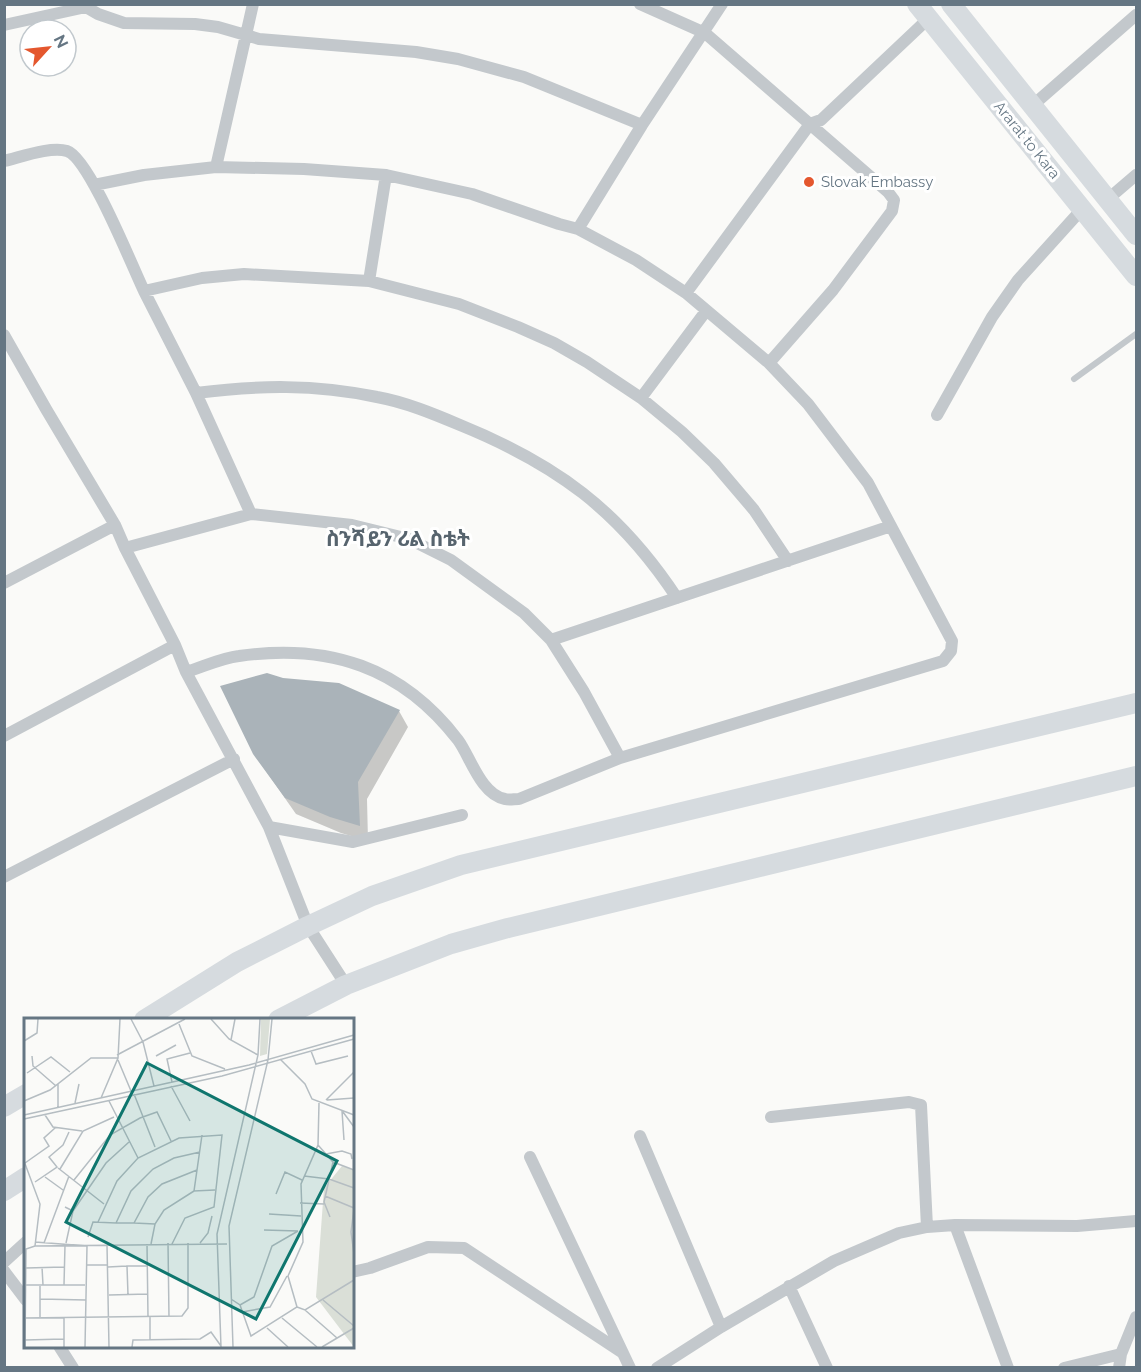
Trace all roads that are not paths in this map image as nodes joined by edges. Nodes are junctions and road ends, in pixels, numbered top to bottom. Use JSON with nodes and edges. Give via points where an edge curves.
{"nodes":[{"id":1,"x":253,"y":4,"type":"edge"},
{"id":2,"x":640,"y":4,"type":"edge"},
{"id":3,"x":722,"y":4,"type":"edge"},
{"id":4,"x":951,"y":4,"type":"edge"},
{"id":5,"x":85,"y":6,"type":"edge"},
{"id":6,"x":923,"y":11,"type":"edge"},
{"id":7,"x":1137,"y":15,"type":"edge"},
{"id":8,"x":4,"y":25,"type":"edge"},
{"id":9,"x":705,"y":33,"type":"junction"},
{"id":10,"x":247,"y":34,"type":"junction"},
{"id":11,"x":1032,"y":106,"type":"junction"},
{"id":12,"x":810,"y":124,"type":"junction"},
{"id":13,"x":642,"y":125,"type":"junction"},
{"id":14,"x":1072,"y":156,"type":"junction"},
{"id":15,"x":4,"y":161,"type":"edge"},
{"id":16,"x":216,"y":167,"type":"junction"},
{"id":17,"x":1054,"y":173,"type":"junction"},
{"id":18,"x":386,"y":175,"type":"junction"},
{"id":19,"x":1137,"y":175,"type":"edge"},
{"id":20,"x":94,"y":185,"type":"junction"},
{"id":21,"x":1108,"y":199,"type":"junction"},
{"id":22,"x":1083,"y":208,"type":"junction"},
{"id":23,"x":578,"y":229,"type":"junction"},
{"id":24,"x":1137,"y":235,"type":"edge"},
{"id":25,"x":1137,"y":276,"type":"edge"},
{"id":26,"x":369,"y":281,"type":"junction"},
{"id":27,"x":144,"y":291,"type":"junction"},
{"id":28,"x":686,"y":293,"type":"junction"},
{"id":29,"x":706,"y":311,"type":"junction"},
{"id":30,"x":1137,"y":334,"type":"edge"},
{"id":31,"x":4,"y":335,"type":"edge"},
{"id":32,"x":769,"y":363,"type":"junction"},
{"id":33,"x":1074,"y":379,"type":"dead end"},
{"id":34,"x":196,"y":393,"type":"junction"},
{"id":35,"x":641,"y":398,"type":"junction"},
{"id":36,"x":937,"y":415,"type":"dead end"},
{"id":37,"x":251,"y":514,"type":"junction"},
{"id":38,"x":115,"y":525,"type":"junction"},
{"id":39,"x":891,"y":526,"type":"junction"},
{"id":40,"x":124,"y":548,"type":"junction"},
{"id":41,"x":788,"y":561,"type":"junction"},
{"id":42,"x":4,"y":584,"type":"edge"},
{"id":43,"x":677,"y":598,"type":"junction"},
{"id":44,"x":551,"y":640,"type":"junction"},
{"id":45,"x":175,"y":645,"type":"junction"},
{"id":46,"x":186,"y":672,"type":"junction"},
{"id":47,"x":1137,"y":703,"type":"edge"},
{"id":48,"x":4,"y":736,"type":"edge"},
{"id":49,"x":620,"y":758,"type":"junction"},
{"id":50,"x":234,"y":759,"type":"junction"},
{"id":51,"x":1137,"y":776,"type":"edge"},
{"id":52,"x":462,"y":815,"type":"dead end"},
{"id":53,"x":269,"y":827,"type":"junction"},
{"id":54,"x":4,"y":877,"type":"edge"},
{"id":55,"x":308,"y":926,"type":"junction"},
{"id":56,"x":346,"y":985,"type":"junction"},
{"id":57,"x":147,"y":1018,"type":"edge"},
{"id":58,"x":282,"y":1018,"type":"edge"},
{"id":59,"x":24,"y":1095,"type":"edge"},
{"id":60,"x":4,"y":1107,"type":"edge"},
{"id":61,"x":771,"y":1117,"type":"dead end"},
{"id":62,"x":640,"y":1136,"type":"dead end"},
{"id":63,"x":530,"y":1157,"type":"dead end"},
{"id":64,"x":24,"y":1178,"type":"edge"},
{"id":65,"x":4,"y":1191,"type":"edge"},
{"id":66,"x":1137,"y":1221,"type":"edge"},
{"id":67,"x":955,"y":1225,"type":"junction"},
{"id":68,"x":927,"y":1227,"type":"junction"},
{"id":69,"x":24,"y":1244,"type":"edge"},
{"id":70,"x":4,"y":1262,"type":"edge"},
{"id":71,"x":4,"y":1271,"type":"edge"},
{"id":72,"x":354,"y":1272,"type":"edge"},
{"id":73,"x":789,"y":1286,"type":"junction"},
{"id":74,"x":24,"y":1297,"type":"edge"},
{"id":75,"x":1137,"y":1317,"type":"edge"},
{"id":76,"x":721,"y":1326,"type":"junction"},
{"id":77,"x":60,"y":1348,"type":"edge"},
{"id":78,"x":623,"y":1353,"type":"junction"},
{"id":79,"x":1121,"y":1354,"type":"junction"},
{"id":80,"x":73,"y":1368,"type":"edge"},
{"id":81,"x":630,"y":1368,"type":"edge"},
{"id":82,"x":657,"y":1368,"type":"edge"},
{"id":83,"x":827,"y":1368,"type":"edge"},
{"id":84,"x":1008,"y":1368,"type":"edge"},
{"id":85,"x":1064,"y":1368,"type":"edge"},
{"id":86,"x":1119,"y":1368,"type":"edge"}],
"edges":[{"from":1,"to":10,"type":"street"},
{"from":2,"to":9,"type":"street"},
{"from":3,"to":9,"type":"street"},
{"from":4,"to":11,"type":"main road","name":"Ararat to Kara"},
{"from":5,"to":8,"type":"street"},
{"from":5,"to":10,"type":"street","via":[[124,23],[195,24]]},
{"from":6,"to":12,"type":"street","via":[[821,120]]},
{"from":6,"to":17,"type":"main road","name":"Ararat to Kara"},
{"from":7,"to":11,"type":"street"},
{"from":9,"to":12,"type":"street"},
{"from":9,"to":13,"type":"street"},
{"from":10,"to":13,"type":"street","via":[[259,39],[458,59],[524,77]]},
{"from":10,"to":16,"type":"street"},
{"from":11,"to":14,"type":"main road","name":"Ararat to Kara"},
{"from":12,"to":28,"type":"street"},
{"from":12,"to":32,"type":"street","via":[[894,201],[892,211],[833,290]]},
{"from":13,"to":23,"type":"street"},
{"from":14,"to":17,"type":"main road"},
{"from":14,"to":21,"type":"main road","name":"Ararat to Kara"},
{"from":15,"to":20,"type":"street","via":[[57,149],[69,152],[78,158]]},
{"from":16,"to":18,"type":"street"},
{"from":16,"to":20,"type":"street"},
{"from":17,"to":22,"type":"main road","name":"Ararat to Kara"},
{"from":18,"to":23,"type":"street","via":[[472,194]]},
{"from":18,"to":26,"type":"street"},
{"from":19,"to":21,"type":"street"},
{"from":20,"to":27,"type":"street"},
{"from":21,"to":24,"type":"main road","name":"Ararat to Kara"},
{"from":22,"to":25,"type":"main road","name":"Ararat to Kara"},
{"from":22,"to":36,"type":"street","via":[[1018,280],[992,317]]},
{"from":23,"to":28,"type":"street"},
{"from":26,"to":27,"type":"street","via":[[244,274]]},
{"from":26,"to":35,"type":"street","via":[[459,304],[518,327],[571,353]]},
{"from":27,"to":34,"type":"street"},
{"from":28,"to":29,"type":"street"},
{"from":29,"to":32,"type":"street"},
{"from":29,"to":35,"type":"street"},
{"from":30,"to":33,"type":"lane"},
{"from":31,"to":38,"type":"street"},
{"from":32,"to":39,"type":"street","via":[[839,443]]},
{"from":34,"to":37,"type":"street"},
{"from":34,"to":43,"type":"street","via":[[284,386],[379,397],[499,441],[553,470],[583,492],[640,546]]},
{"from":35,"to":41,"type":"street","via":[[714,464],[754,510]]},
{"from":37,"to":40,"type":"street"},
{"from":37,"to":44,"type":"street","via":[[352,525],[410,539],[451,560],[497,592]]},
{"from":38,"to":40,"type":"street"},
{"from":38,"to":42,"type":"street"},
{"from":39,"to":41,"type":"street"},
{"from":39,"to":49,"type":"street","via":[[952,640],[951,651],[943,661]]},
{"from":40,"to":45,"type":"street"},
{"from":41,"to":43,"type":"street"},
{"from":43,"to":44,"type":"street"},
{"from":44,"to":49,"type":"street"},
{"from":45,"to":46,"type":"street"},
{"from":45,"to":48,"type":"street"},
{"from":46,"to":49,"type":"street","via":[[237,656],[278,654],[324,656],[370,668],[405,687],[431,710],[459,741],[477,776],[503,799],[519,799]]},
{"from":46,"to":50,"type":"street"},
{"from":47,"to":55,"type":"main road","via":[[461,865],[372,896]]},
{"from":50,"to":53,"type":"street"},
{"from":50,"to":54,"type":"street"},
{"from":51,"to":56,"type":"main road","via":[[508,928],[451,944]]},
{"from":52,"to":53,"type":"street","via":[[353,842]]},
{"from":53,"to":55,"type":"street"},
{"from":55,"to":56,"type":"street"},
{"from":55,"to":57,"type":"main road","via":[[237,962]]},
{"from":56,"to":58,"type":"main road"},
{"from":59,"to":60,"type":"main road"},
{"from":61,"to":68,"type":"street","via":[[909,1102],[921,1106]]},
{"from":62,"to":76,"type":"street"},
{"from":63,"to":78,"type":"street"},
{"from":64,"to":65,"type":"main road"},
{"from":66,"to":67,"type":"street","via":[[1077,1226]]},
{"from":67,"to":68,"type":"street"},
{"from":67,"to":84,"type":"street"},
{"from":68,"to":73,"type":"street","via":[[865,1247]]},
{"from":69,"to":70,"type":"street"},
{"from":71,"to":74,"type":"street"},
{"from":72,"to":78,"type":"street","via":[[428,1247],[464,1248]]},
{"from":73,"to":76,"type":"street"},
{"from":73,"to":83,"type":"street"},
{"from":75,"to":79,"type":"street"},
{"from":76,"to":82,"type":"street"},
{"from":77,"to":80,"type":"street"},
{"from":78,"to":81,"type":"street"},
{"from":79,"to":85,"type":"street"},
{"from":79,"to":86,"type":"street"}]}
